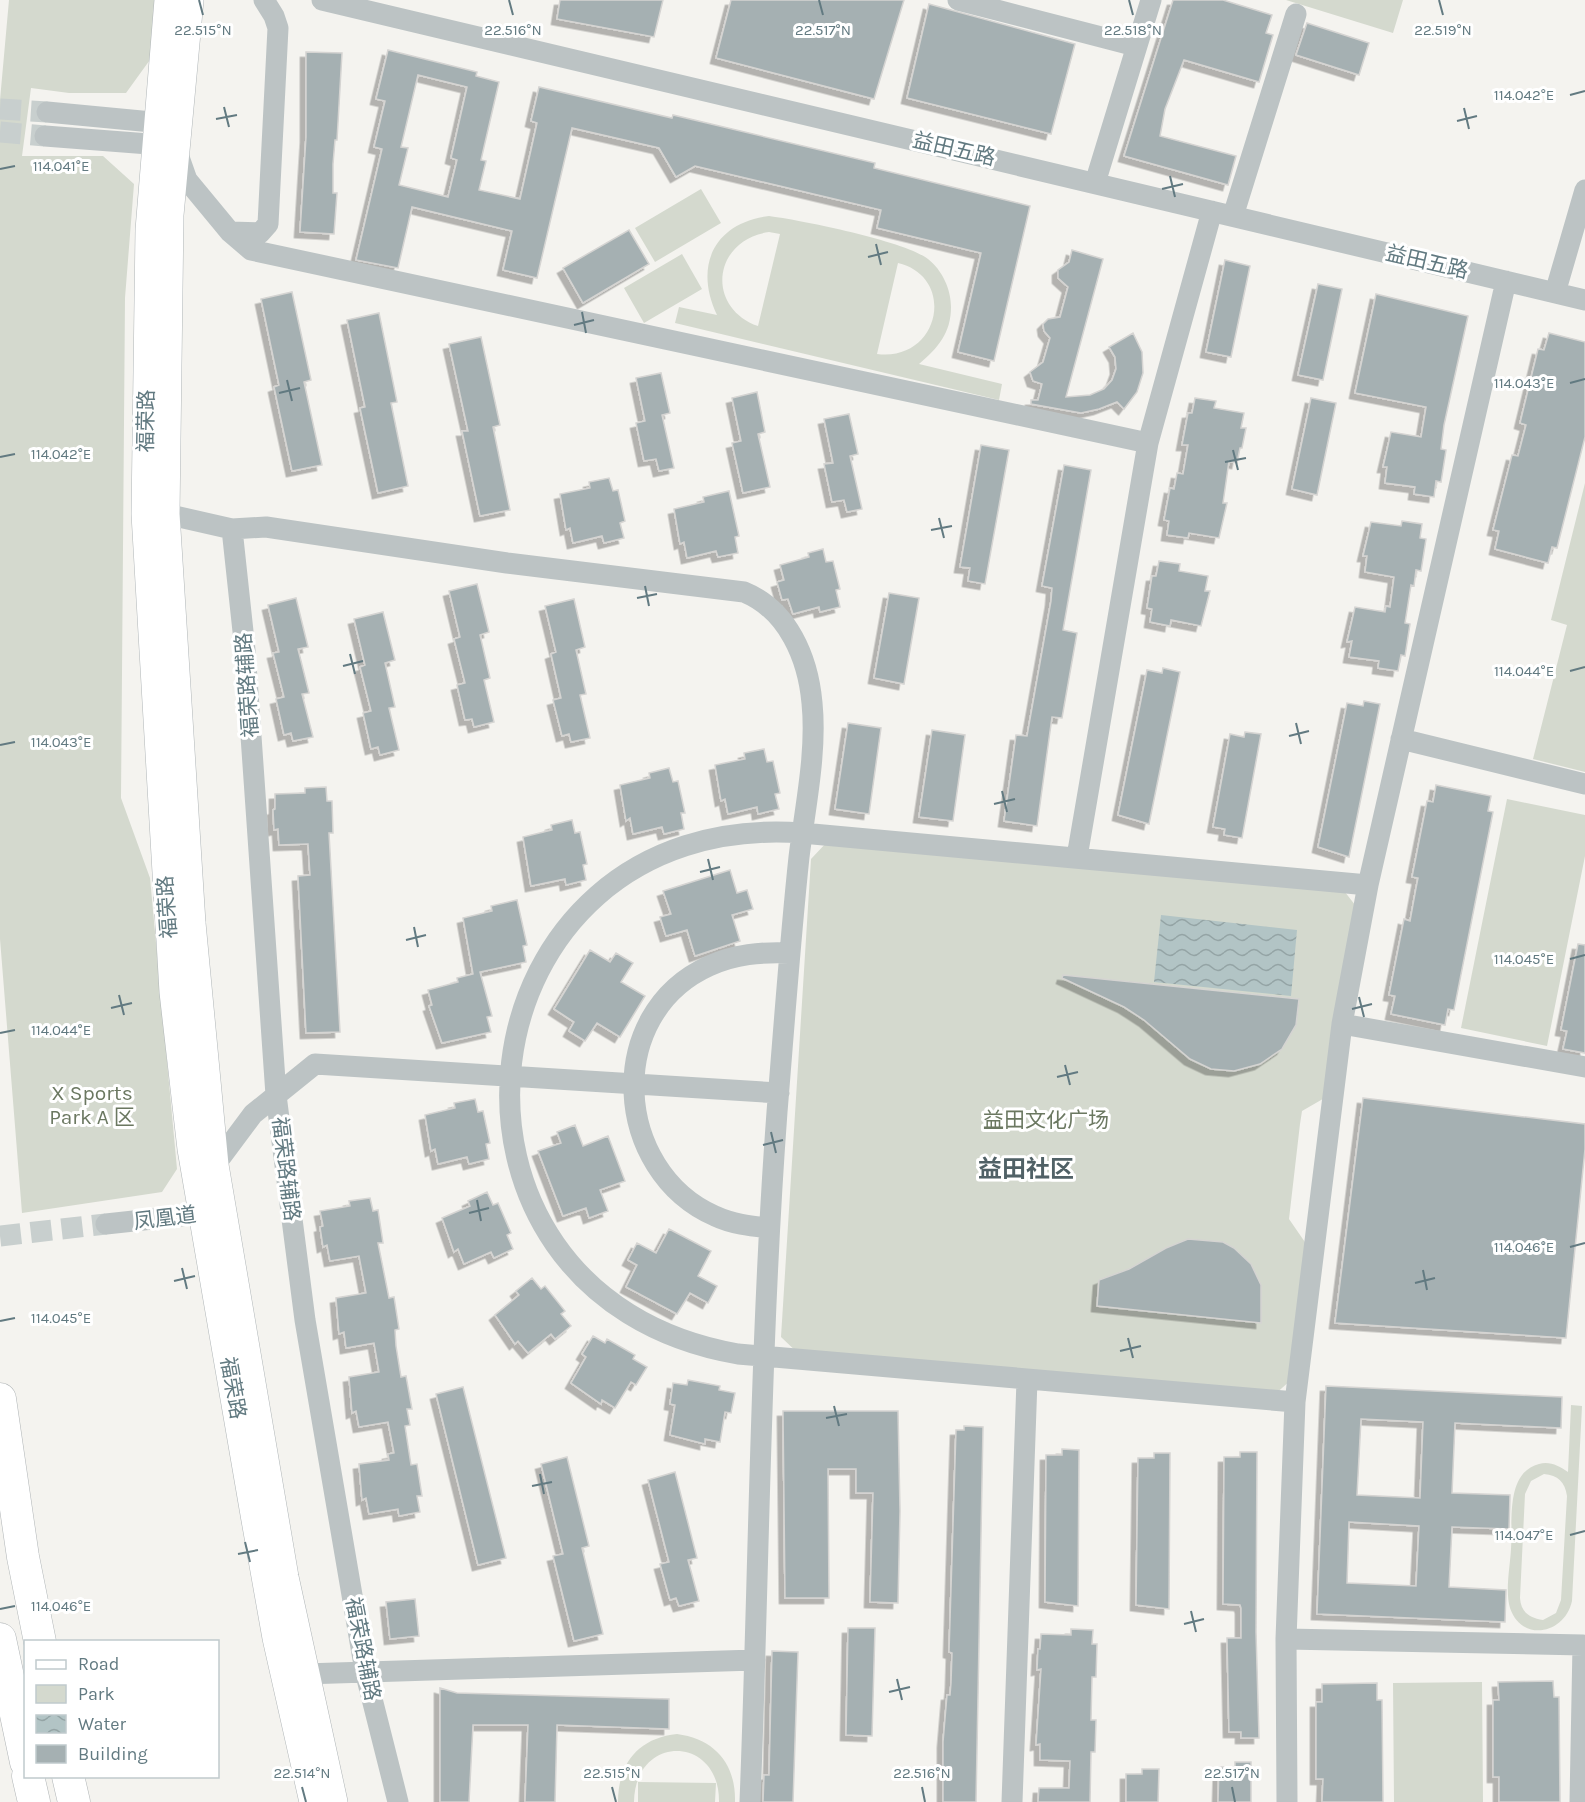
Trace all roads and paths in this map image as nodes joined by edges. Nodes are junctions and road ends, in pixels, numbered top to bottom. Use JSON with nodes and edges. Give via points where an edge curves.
{"nodes":[{"id":1,"x":168,"y":0,"type":"edge"},
{"id":2,"x":190,"y":0,"type":"edge"},
{"id":3,"x":264,"y":0,"type":"edge"},
{"id":4,"x":322,"y":0,"type":"edge"},
{"id":5,"x":958,"y":0,"type":"edge"},
{"id":6,"x":1150,"y":0,"type":"edge"},
{"id":7,"x":1296,"y":14,"type":"dead end"},
{"id":8,"x":1136,"y":46,"type":"junction"},
{"id":9,"x":47,"y":112,"type":"tunnel mouth"},
{"id":10,"x":166,"y":134,"type":"junction"},
{"id":11,"x":45,"y":136,"type":"tunnel mouth"},
{"id":12,"x":1095,"y":183,"type":"junction"},
{"id":13,"x":1585,"y":190,"type":"edge"},
{"id":14,"x":1212,"y":211,"type":"junction"},
{"id":15,"x":1233,"y":216,"type":"junction"},
{"id":16,"x":230,"y":232,"type":"junction"},
{"id":17,"x":1506,"y":281,"type":"junction"},
{"id":18,"x":1556,"y":293,"type":"junction"},
{"id":19,"x":1585,"y":300,"type":"edge"},
{"id":20,"x":1148,"y":443,"type":"junction"},
{"id":21,"x":166,"y":514,"type":"junction"},
{"id":22,"x":232,"y":529,"type":"junction"},
{"id":23,"x":1401,"y":739,"type":"junction"},
{"id":24,"x":1585,"y":784,"type":"edge"},
{"id":25,"x":802,"y":833,"type":"junction"},
{"id":26,"x":1077,"y":857,"type":"junction"},
{"id":27,"x":1368,"y":885,"type":"junction"},
{"id":28,"x":789,"y":953,"type":"junction"},
{"id":29,"x":1342,"y":1024,"type":"junction"},
{"id":30,"x":1585,"y":1067,"type":"edge"},
{"id":31,"x":509,"y":1076,"type":"junction"},
{"id":32,"x":633,"y":1084,"type":"junction"},
{"id":33,"x":779,"y":1093,"type":"junction"},
{"id":34,"x":276,"y":1095,"type":"junction"},
{"id":35,"x":215,"y":1165,"type":"junction"},
{"id":36,"x":213,"y":1212,"type":"junction"},
{"id":37,"x":106,"y":1224,"type":"tunnel mouth"},
{"id":38,"x":769,"y":1228,"type":"junction"},
{"id":39,"x":765,"y":1356,"type":"junction"},
{"id":40,"x":1026,"y":1380,"type":"junction"},
{"id":41,"x":0,"y":1399,"type":"edge"},
{"id":42,"x":1295,"y":1402,"type":"junction"},
{"id":43,"x":1286,"y":1638,"type":"junction"},
{"id":44,"x":0,"y":1639,"type":"edge"},
{"id":45,"x":40,"y":1640,"type":"edge"},
{"id":46,"x":755,"y":1660,"type":"junction"},
{"id":47,"x":365,"y":1671,"type":"junction"},
{"id":48,"x":304,"y":1674,"type":"junction"},
{"id":49,"x":24,"y":1753,"type":"edge"},
{"id":50,"x":28,"y":1778,"type":"edge"},
{"id":51,"x":68,"y":1778,"type":"edge"},
{"id":52,"x":34,"y":1802,"type":"edge"},
{"id":53,"x":74,"y":1802,"type":"edge"},
{"id":54,"x":313,"y":1802,"type":"edge"},
{"id":55,"x":334,"y":1802,"type":"edge"},
{"id":56,"x":398,"y":1802,"type":"edge"},
{"id":57,"x":750,"y":1802,"type":"edge"},
{"id":58,"x":1012,"y":1802,"type":"edge"},
{"id":59,"x":1287,"y":1802,"type":"edge"},
{"id":60,"x":1580,"y":1802,"type":"edge"}],
"edges":[{"from":1,"to":10,"type":"main road","name":"福荣路"},
{"from":2,"to":10,"type":"main road","name":"福荣路"},
{"from":3,"to":16,"type":"street","via":[[278,28],[268,224],[260,233]]},
{"from":4,"to":12,"type":"street","name":"益田五路"},
{"from":5,"to":8,"type":"street"},
{"from":6,"to":8,"type":"street"},
{"from":7,"to":15,"type":"street"},
{"from":8,"to":12,"type":"street"},
{"from":9,"to":10,"type":"street"},
{"from":10,"to":11,"type":"street"},
{"from":10,"to":16,"type":"street","via":[[188,180]]},
{"from":10,"to":21,"type":"main road","name":"福荣路","via":[[170,215]]},
{"from":10,"to":36,"type":"main road","name":"福荣路","via":[[149,230],[144,514],[181,1078]]},
{"from":12,"to":14,"type":"street","name":"益田五路"},
{"from":13,"to":18,"type":"street"},
{"from":14,"to":15,"type":"street","name":"益田五路"},
{"from":14,"to":20,"type":"street"},
{"from":15,"to":17,"type":"street","name":"益田五路"},
{"from":16,"to":20,"type":"street","via":[[251,250]]},
{"from":17,"to":18,"type":"street","name":"益田五路"},
{"from":17,"to":23,"type":"street"},
{"from":18,"to":19,"type":"street","name":"益田五路"},
{"from":20,"to":26,"type":"street"},
{"from":21,"to":22,"type":"street"},
{"from":21,"to":35,"type":"main road","name":"福荣路","via":[[187,860]]},
{"from":22,"to":25,"type":"street","via":[[266,527],[507,563],[744,592],[759,598],[795,639],[809,682],[813,724]]},
{"from":22,"to":34,"type":"street","name":"福荣路辅路","via":[[245,650]]},
{"from":23,"to":24,"type":"street"},
{"from":23,"to":27,"type":"street"},
{"from":25,"to":26,"type":"street"},
{"from":25,"to":28,"type":"street"},
{"from":25,"to":31,"type":"street","via":[[745,832],[717,836],[663,853],[614,882],[567,927],[532,982],[520,1012]]},
{"from":26,"to":27,"type":"street"},
{"from":27,"to":29,"type":"street"},
{"from":28,"to":32,"type":"street","via":[[733,957],[707,967],[683,983],[647,1028],[637,1055]]},
{"from":28,"to":33,"type":"street"},
{"from":29,"to":30,"type":"street"},
{"from":29,"to":42,"type":"street"},
{"from":31,"to":32,"type":"street"},
{"from":31,"to":34,"type":"street","via":[[315,1064]]},
{"from":31,"to":39,"type":"street","via":[[511,1129],[523,1180],[546,1228],[577,1271],[617,1306],[662,1332],[712,1349]]},
{"from":32,"to":33,"type":"street"},
{"from":32,"to":38,"type":"street","via":[[642,1138],[670,1185],[715,1216],[741,1225]]},
{"from":33,"to":38,"type":"street"},
{"from":34,"to":35,"type":"street","via":[[254,1114]]},
{"from":34,"to":47,"type":"street","name":"福荣路辅路","via":[[306,1320]]},
{"from":35,"to":36,"type":"main road","name":"福荣路"},
{"from":36,"to":37,"type":"street","name":"凤凰道"},
{"from":36,"to":48,"type":"main road","name":"福荣路"},
{"from":36,"to":54,"type":"main road","name":"福荣路","via":[[276,1638]]},
{"from":38,"to":39,"type":"street"},
{"from":39,"to":40,"type":"street"},
{"from":39,"to":46,"type":"street"},
{"from":40,"to":42,"type":"street"},
{"from":40,"to":58,"type":"street"},
{"from":41,"to":45,"type":"highway","via":[[23,1557]]},
{"from":42,"to":43,"type":"street"},
{"from":43,"to":59,"type":"street"},
{"from":43,"to":60,"type":"street","via":[[1583,1645]]},
{"from":44,"to":49,"type":"highway"},
{"from":46,"to":47,"type":"street"},
{"from":46,"to":57,"type":"street"},
{"from":47,"to":48,"type":"street"},
{"from":47,"to":56,"type":"street","name":"福荣路辅路"},
{"from":48,"to":55,"type":"main road","name":"福荣路"},
{"from":50,"to":52,"type":"highway"},
{"from":51,"to":53,"type":"highway"}]}
